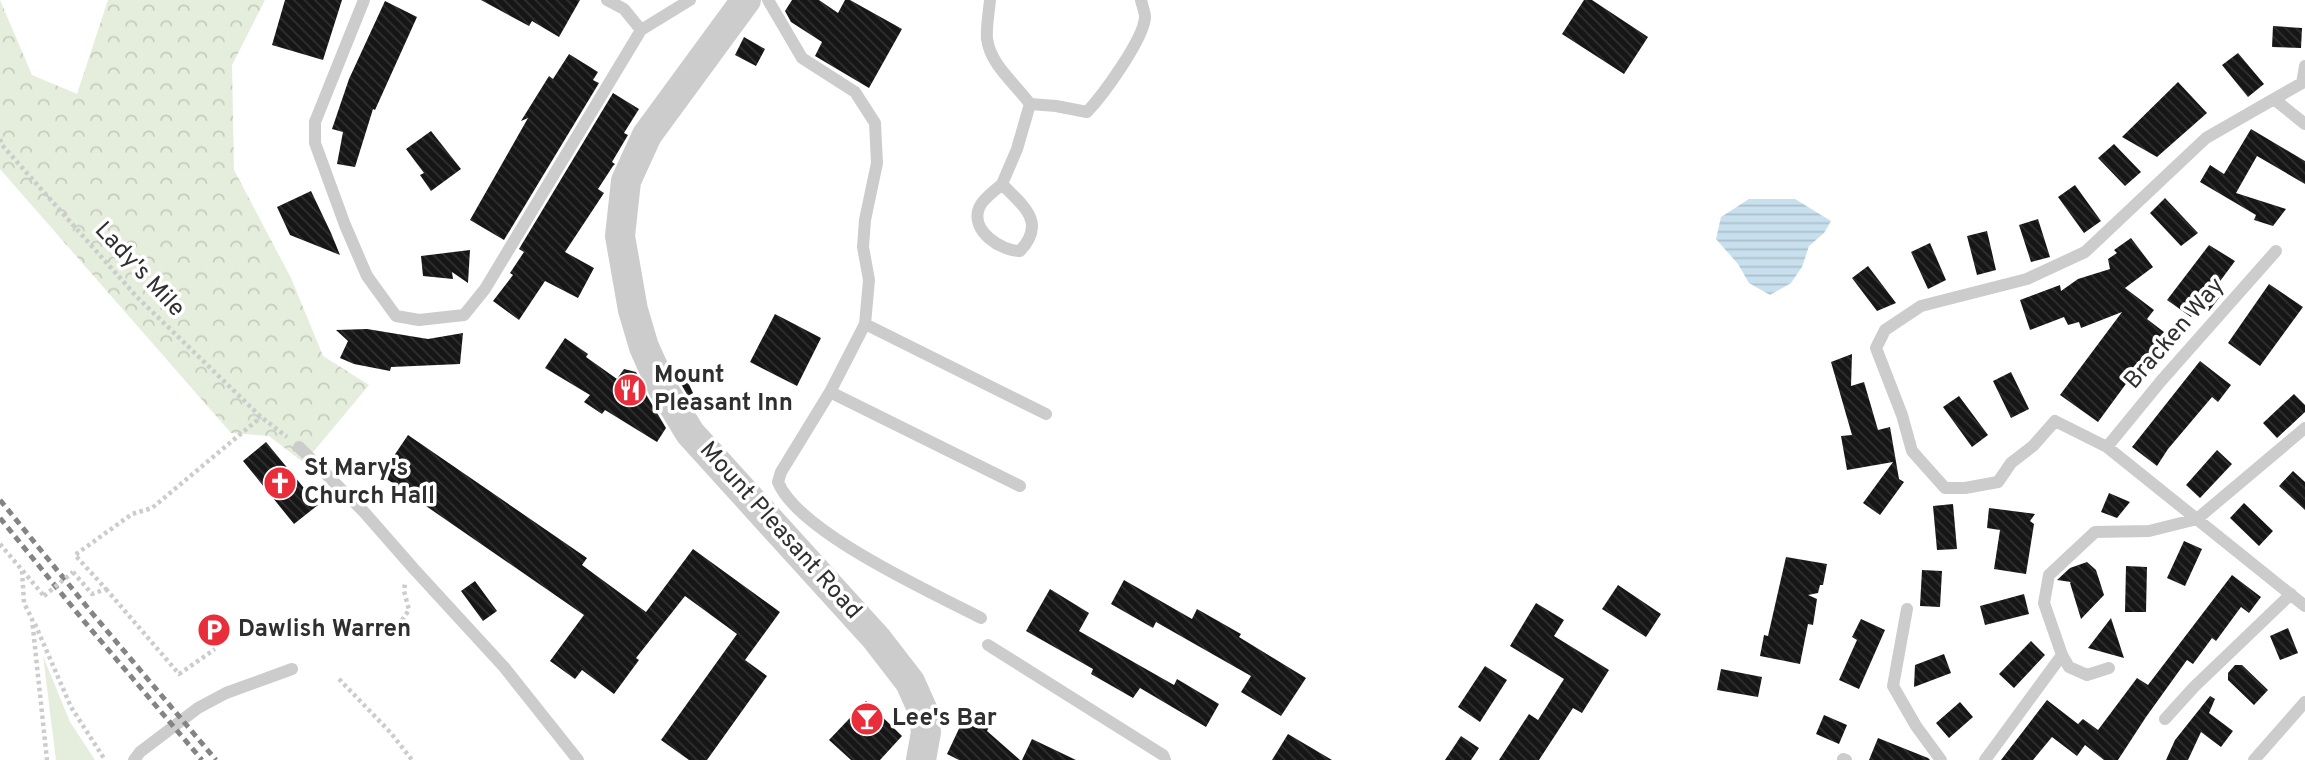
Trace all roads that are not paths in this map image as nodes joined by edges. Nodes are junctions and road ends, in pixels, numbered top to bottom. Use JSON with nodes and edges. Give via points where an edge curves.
{"nodes":[{"id":1,"x":364,"y":0,"type":"edge"},
{"id":2,"x":607,"y":0,"type":"edge"},
{"id":3,"x":690,"y":0,"type":"edge"},
{"id":4,"x":746,"y":0,"type":"edge"},
{"id":5,"x":768,"y":0,"type":"edge"},
{"id":6,"x":990,"y":0,"type":"edge"},
{"id":7,"x":1141,"y":0,"type":"edge"},
{"id":8,"x":641,"y":30,"type":"junction"},
{"id":9,"x":2305,"y":66,"type":"edge"},
{"id":10,"x":2302,"y":83,"type":"junction"},
{"id":11,"x":2305,"y":97,"type":"edge"},
{"id":12,"x":2274,"y":99,"type":"junction"},
{"id":13,"x":1030,"y":104,"type":"junction"},
{"id":14,"x":2305,"y":124,"type":"edge"},
{"id":15,"x":1002,"y":184,"type":"junction"},
{"id":16,"x":2276,"y":251,"type":"dead end"},
{"id":17,"x":865,"y":324,"type":"junction"},
{"id":18,"x":830,"y":391,"type":"junction"},
{"id":19,"x":1046,"y":414,"type":"dead end"},
{"id":20,"x":2305,"y":428,"type":"edge"},
{"id":21,"x":299,"y":447,"type":"road end"},
{"id":22,"x":2107,"y":447,"type":"junction"},
{"id":23,"x":1020,"y":486,"type":"dead end"},
{"id":24,"x":2197,"y":519,"type":"junction"},
{"id":25,"x":2291,"y":594,"type":"junction"},
{"id":26,"x":2305,"y":606,"type":"edge"},
{"id":27,"x":1907,"y":609,"type":"dead end"},
{"id":28,"x":981,"y":618,"type":"dead end"},
{"id":29,"x":988,"y":645,"type":"dead end"},
{"id":30,"x":2062,"y":655,"type":"junction"},
{"id":31,"x":292,"y":668,"type":"dead end"},
{"id":32,"x":2109,"y":668,"type":"dead end"},
{"id":33,"x":2305,"y":702,"type":"edge"},
{"id":34,"x":2165,"y":719,"type":"dead end"},
{"id":35,"x":134,"y":760,"type":"edge"},
{"id":36,"x":578,"y":760,"type":"edge"},
{"id":37,"x":921,"y":760,"type":"edge"},
{"id":38,"x":1165,"y":760,"type":"edge"},
{"id":39,"x":1941,"y":760,"type":"edge"},
{"id":40,"x":1985,"y":760,"type":"edge"},
{"id":41,"x":2254,"y":760,"type":"edge"}],
"edges":[{"from":1,"to":8,"type":"lane","via":[[315,122],[316,143],[367,276],[396,316],[419,320],[464,315],[485,289]]},
{"from":2,"to":8,"type":"lane","via":[[624,9]]},
{"from":3,"to":8,"type":"lane"},
{"from":4,"to":37,"type":"street","name":"Mount Pleasant Road","via":[[647,135],[626,181],[621,236],[633,310],[662,387],[691,433],[876,638],[910,682],[923,711],[926,732]]},
{"from":5,"to":17,"type":"lane","via":[[802,58],[855,92],[875,123],[877,163],[863,247],[869,280]]},
{"from":6,"to":13,"type":"lane","via":[[987,38],[992,55]]},
{"from":7,"to":13,"type":"lane","via":[[1145,17],[1136,42],[1087,112]]},
{"from":9,"to":10,"type":"lane"},
{"from":10,"to":11,"type":"lane"},
{"from":10,"to":12,"type":"lane"},
{"from":12,"to":14,"type":"lane"},
{"from":12,"to":22,"type":"lane","via":[[2206,138],[2085,252],[2027,279],[1921,306],[1885,330],[1876,348],[1912,451],[1945,488],[1998,482],[2055,421]]},
{"from":13,"to":15,"type":"lane"},
{"from":15,"to":15,"type":"lane","via":[[984,201],[977,221],[995,243],[1020,251],[1032,235],[1032,224],[1028,211]]},
{"from":16,"to":22,"type":"lane","name":"Bracken Way"},
{"from":17,"to":18,"type":"lane"},
{"from":17,"to":19,"type":"lane"},
{"from":18,"to":23,"type":"lane"},
{"from":18,"to":28,"type":"lane","via":[[782,472],[778,482],[783,495],[839,543]]},
{"from":20,"to":24,"type":"lane"},
{"from":21,"to":36,"type":"lane","via":[[504,667]]},
{"from":22,"to":24,"type":"lane"},
{"from":24,"to":25,"type":"lane"},
{"from":24,"to":30,"type":"lane","via":[[2149,531],[2095,532],[2049,575],[2043,603]]},
{"from":25,"to":26,"type":"lane"},
{"from":25,"to":34,"type":"lane"},
{"from":27,"to":39,"type":"lane","via":[[1893,686]]},
{"from":29,"to":38,"type":"lane"},
{"from":30,"to":32,"type":"lane","via":[[2069,667],[2087,675]]},
{"from":30,"to":40,"type":"lane"},
{"from":31,"to":35,"type":"lane","via":[[198,708]]},
{"from":33,"to":41,"type":"lane"}]}
